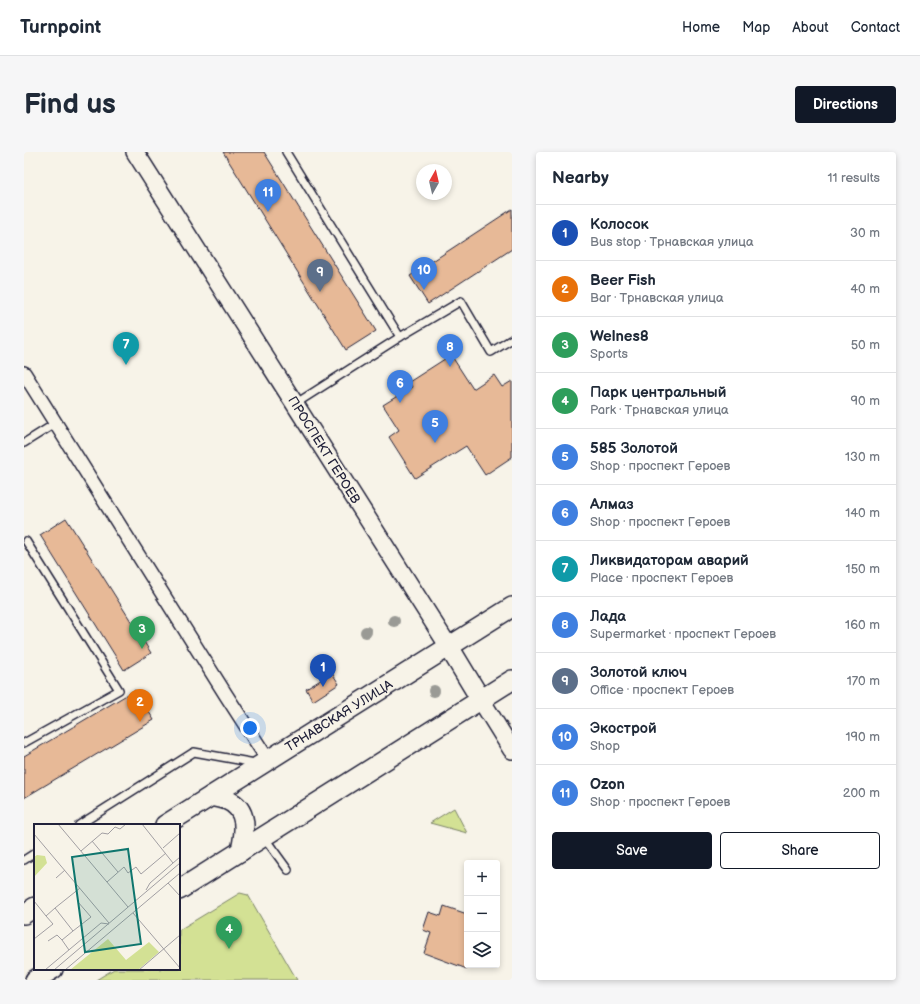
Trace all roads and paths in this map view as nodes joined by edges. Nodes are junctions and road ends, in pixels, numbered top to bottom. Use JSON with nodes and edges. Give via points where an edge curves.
{"nodes":[{"id":1,"x":135,"y":152,"type":"edge"},
{"id":2,"x":286,"y":152,"type":"edge"},
{"id":3,"x":400,"y":337,"type":"junction"},
{"id":4,"x":512,"y":338,"type":"edge"},
{"id":5,"x":24,"y":373,"type":"edge"},
{"id":6,"x":295,"y":404,"type":"junction"},
{"id":7,"x":56,"y":423,"type":"junction"},
{"id":8,"x":24,"y":443,"type":"edge"},
{"id":9,"x":26,"y":541,"type":"dead end"},
{"id":10,"x":512,"y":607,"type":"edge"},
{"id":11,"x":449,"y":647,"type":"junction"},
{"id":12,"x":512,"y":680,"type":"edge"},
{"id":13,"x":481,"y":700,"type":"junction"},
{"id":14,"x":24,"y":743,"type":"edge"},
{"id":15,"x":512,"y":750,"type":"edge"},
{"id":16,"x":265,"y":762,"type":"junction"},
{"id":17,"x":211,"y":796,"type":"junction"},
{"id":18,"x":81,"y":824,"type":"edge"},
{"id":19,"x":167,"y":824,"type":"edge"},
{"id":20,"x":264,"y":836,"type":"junction"},
{"id":21,"x":241,"y":850,"type":"junction"},
{"id":22,"x":34,"y":854,"type":"edge"},
{"id":23,"x":24,"y":860,"type":"edge"},
{"id":24,"x":288,"y":870,"type":"dead end"},
{"id":25,"x":180,"y":889,"type":"edge"},
{"id":26,"x":34,"y":908,"type":"edge"},
{"id":27,"x":24,"y":914,"type":"edge"},
{"id":28,"x":51,"y":970,"type":"edge"},
{"id":29,"x":35,"y":980,"type":"edge"}],
"edges":[{"from":1,"to":6,"type":"street","name":"ПРОСПЕКТ ГЕРОЕВ"},
{"from":2,"to":3,"type":"lane"},
{"from":3,"to":4,"type":"lane","via":[[461,301],[490,352]]},
{"from":3,"to":6,"type":"lane"},
{"from":5,"to":7,"type":"street"},
{"from":6,"to":11,"type":"street","name":"ПРОСПЕКТ ГЕРОЕВ"},
{"from":7,"to":8,"type":"lane"},
{"from":7,"to":16,"type":"street"},
{"from":9,"to":14,"type":"lane","via":[[119,690]]},
{"from":10,"to":11,"type":"main road","name":"ТРНАВСКАЯ УЛИЦА"},
{"from":11,"to":13,"type":"main road","name":"ПРОСПЕКТ ГЕРОЕВ"},
{"from":11,"to":16,"type":"main road","name":"ТРНАВСКАЯ УЛИЦА"},
{"from":12,"to":13,"type":"main road"},
{"from":13,"to":15,"type":"street","name":"ПРОСПЕКТ ГЕРОЕВ"},
{"from":13,"to":20,"type":"main road"},
{"from":16,"to":17,"type":"main road","name":"ТРНАВСКАЯ УЛИЦА"},
{"from":16,"to":18,"type":"lane","via":[[194,752]]},
{"from":17,"to":19,"type":"main road","name":"ТРНАВСКАЯ УЛИЦА"},
{"from":17,"to":21,"type":"main road","via":[[228,801],[243,816],[245,831]]},
{"from":20,"to":21,"type":"main road"},
{"from":20,"to":24,"type":"lane"},
{"from":21,"to":25,"type":"main road"},
{"from":22,"to":23,"type":"lane"},
{"from":26,"to":27,"type":"main road"},
{"from":28,"to":29,"type":"main road"}]}
